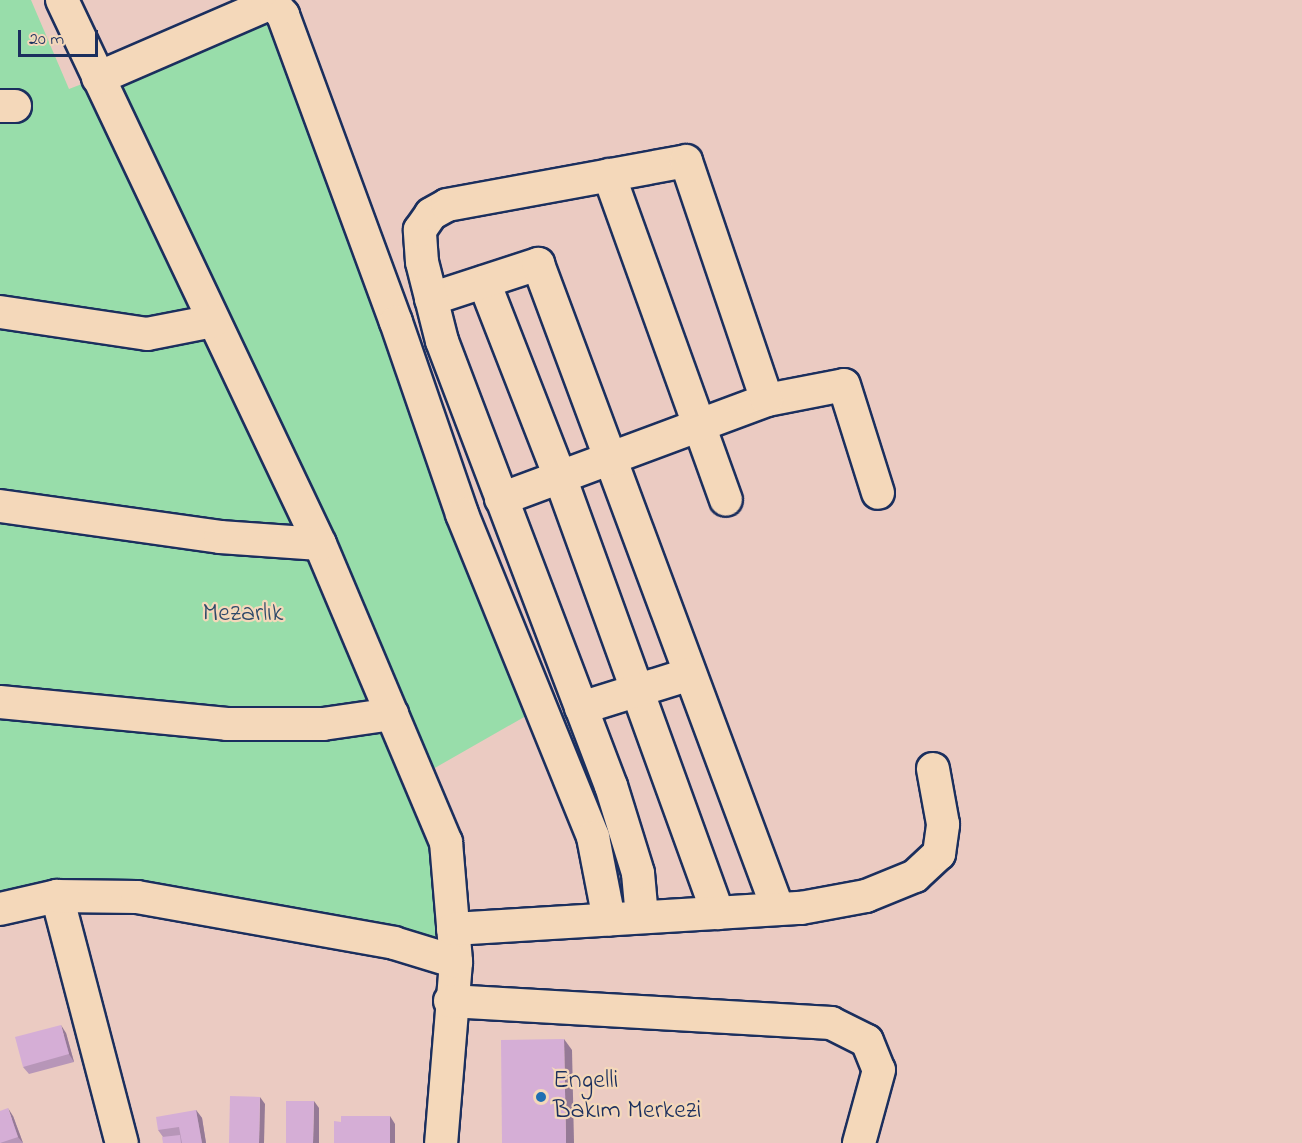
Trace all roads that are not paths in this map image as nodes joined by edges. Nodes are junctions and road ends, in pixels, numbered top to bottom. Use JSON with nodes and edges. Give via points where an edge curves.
{"nodes":[{"id":1,"x":62,"y":0,"type":"edge"},
{"id":2,"x":98,"y":78,"type":"junction"},
{"id":3,"x":609,"y":175,"type":"junction"},
{"id":4,"x":484,"y":282,"type":"junction"},
{"id":5,"x":431,"y":299,"type":"junction"},
{"id":6,"x":0,"y":312,"type":"edge"},
{"id":7,"x":213,"y":321,"type":"junction"},
{"id":8,"x":767,"y":400,"type":"junction"},
{"id":9,"x":698,"y":426,"type":"junction"},
{"id":10,"x":610,"y":458,"type":"junction"},
{"id":11,"x":560,"y":477,"type":"junction"},
{"id":12,"x":878,"y":493,"type":"dead end"},
{"id":13,"x":501,"y":499,"type":"junction"},
{"id":14,"x":726,"y":500,"type":"dead end"},
{"id":15,"x":0,"y":506,"type":"edge"},
{"id":16,"x":320,"y":544,"type":"junction"},
{"id":17,"x":690,"y":674,"type":"junction"},
{"id":18,"x":637,"y":689,"type":"junction"},
{"id":19,"x":0,"y":702,"type":"edge"},
{"id":20,"x":581,"y":708,"type":"junction"},
{"id":21,"x":392,"y":714,"type":"junction"},
{"id":22,"x":933,"y":770,"type":"dead end"},
{"id":23,"x":57,"y":896,"type":"junction"},
{"id":24,"x":0,"y":909,"type":"edge"},
{"id":25,"x":778,"y":909,"type":"junction"},
{"id":26,"x":718,"y":913,"type":"junction"},
{"id":27,"x":642,"y":917,"type":"junction"},
{"id":28,"x":609,"y":919,"type":"junction"},
{"id":29,"x":453,"y":929,"type":"junction"},
{"id":30,"x":456,"y":962,"type":"junction"},
{"id":31,"x":450,"y":1001,"type":"junction"},
{"id":32,"x":122,"y":1143,"type":"edge"},
{"id":33,"x":441,"y":1143,"type":"edge"},
{"id":34,"x":859,"y":1143,"type":"edge"}],
"edges":[{"from":1,"to":2,"type":"street"},
{"from":2,"to":7,"type":"street"},
{"from":2,"to":28,"type":"street","via":[[267,5],[276,7],[283,15],[393,312],[462,514],[546,731],[593,837]]},
{"from":3,"to":5,"type":"street","via":[[447,205],[431,214],[420,230],[422,262]]},
{"from":3,"to":8,"type":"street","via":[[686,161]]},
{"from":3,"to":9,"type":"street"},
{"from":4,"to":5,"type":"street"},
{"from":4,"to":10,"type":"street","via":[[538,264]]},
{"from":4,"to":11,"type":"street"},
{"from":5,"to":13,"type":"street","via":[[442,341]]},
{"from":6,"to":7,"type":"street","via":[[147,334]]},
{"from":7,"to":16,"type":"street"},
{"from":8,"to":9,"type":"street"},
{"from":8,"to":12,"type":"street","via":[[844,385]]},
{"from":9,"to":10,"type":"street"},
{"from":9,"to":14,"type":"street"},
{"from":10,"to":11,"type":"street"},
{"from":10,"to":17,"type":"street"},
{"from":11,"to":13,"type":"street"},
{"from":11,"to":18,"type":"street"},
{"from":13,"to":20,"type":"street"},
{"from":15,"to":16,"type":"street","via":[[220,537]]},
{"from":16,"to":21,"type":"street"},
{"from":17,"to":18,"type":"street"},
{"from":17,"to":25,"type":"street"},
{"from":18,"to":20,"type":"street"},
{"from":18,"to":26,"type":"street"},
{"from":19,"to":21,"type":"street","via":[[227,724],[323,724]]},
{"from":20,"to":27,"type":"street","via":[[638,873]]},
{"from":21,"to":29,"type":"street","via":[[446,842]]},
{"from":22,"to":25,"type":"street","via":[[944,834],[939,854],[925,870],[866,896]]},
{"from":23,"to":24,"type":"street"},
{"from":23,"to":30,"type":"street","via":[[137,897],[394,943]]},
{"from":23,"to":32,"type":"street"},
{"from":25,"to":26,"type":"street"},
{"from":26,"to":27,"type":"street"},
{"from":27,"to":28,"type":"street"},
{"from":28,"to":29,"type":"street"},
{"from":29,"to":30,"type":"street"},
{"from":30,"to":31,"type":"street"},
{"from":31,"to":33,"type":"street"},
{"from":31,"to":34,"type":"street","via":[[831,1023],[867,1041],[879,1070]]}]}
